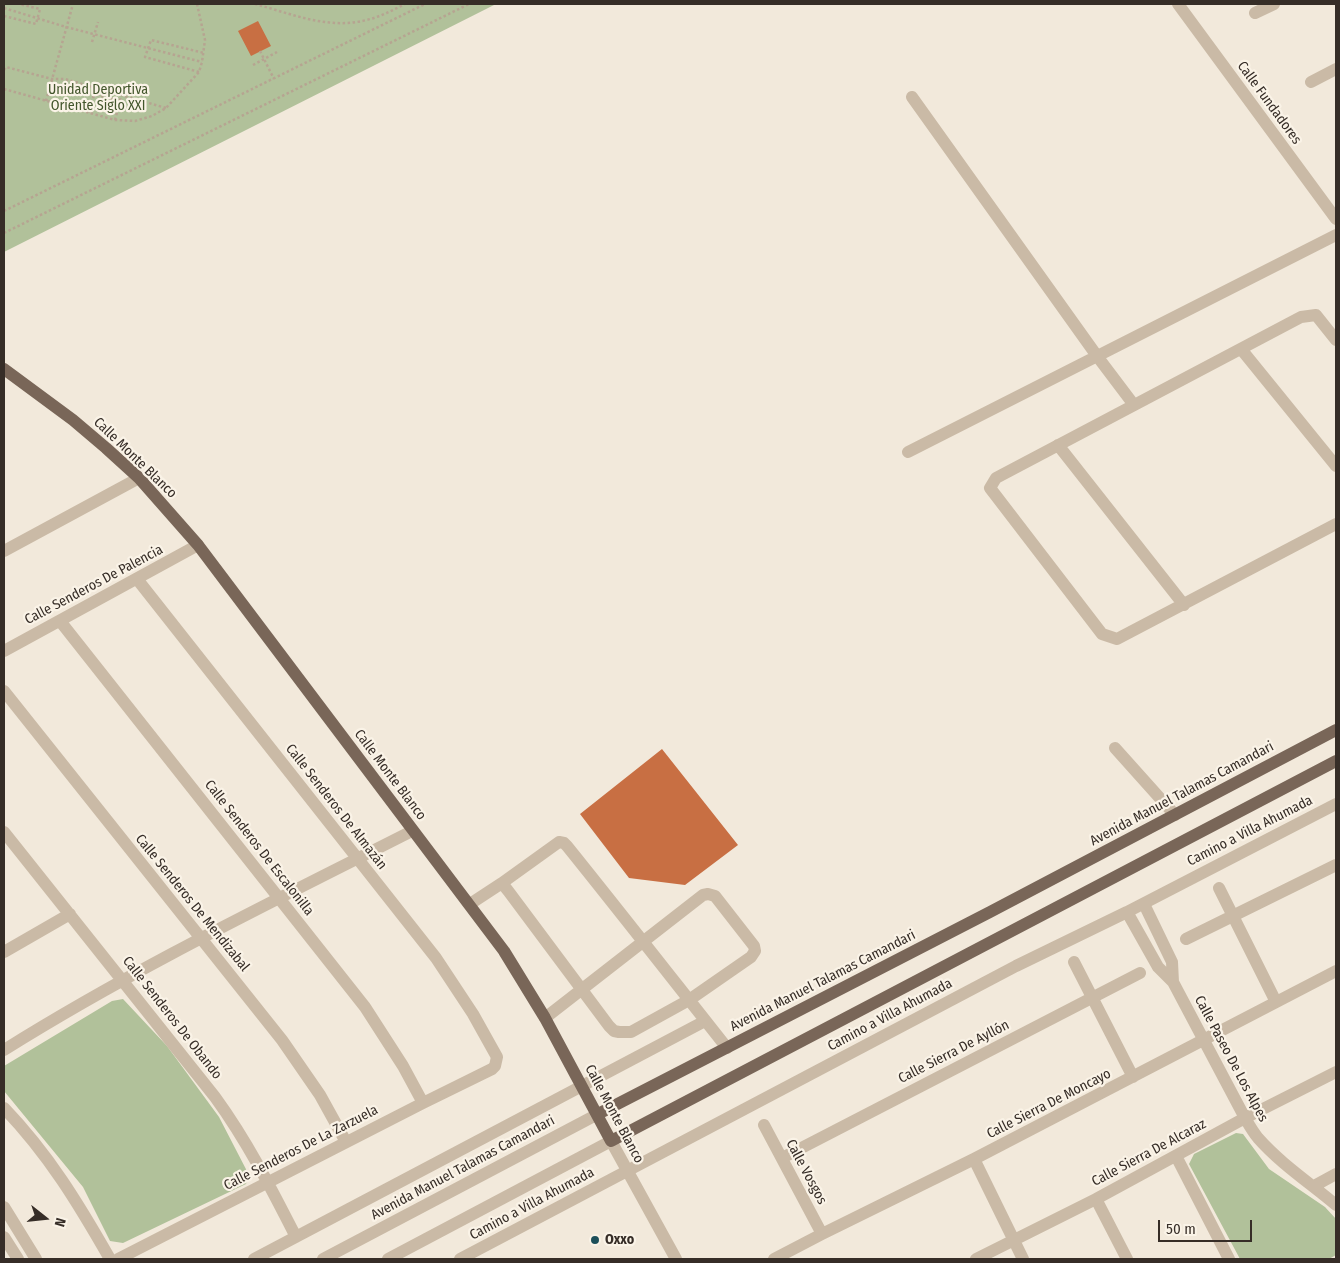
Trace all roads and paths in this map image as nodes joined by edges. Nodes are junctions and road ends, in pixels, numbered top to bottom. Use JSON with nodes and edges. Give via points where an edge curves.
{"nodes":[{"id":1,"x":20,"y":4,"type":"edge"},
{"id":2,"x":73,"y":4,"type":"edge"},
{"id":3,"x":196,"y":4,"type":"edge"},
{"id":4,"x":256,"y":4,"type":"edge"},
{"id":5,"x":406,"y":4,"type":"edge"},
{"id":6,"x":425,"y":4,"type":"edge"},
{"id":7,"x":469,"y":4,"type":"edge"},
{"id":8,"x":1178,"y":4,"type":"edge"},
{"id":9,"x":1274,"y":4,"type":"edge"},
{"id":10,"x":4,"y":8,"type":"edge"},
{"id":11,"x":1255,"y":13,"type":"dead end"},
{"id":12,"x":4,"y":16,"type":"edge"},
{"id":13,"x":38,"y":18,"type":"junction"},
{"id":14,"x":98,"y":22,"type":"dead end"},
{"id":15,"x":66,"y":27,"type":"junction"},
{"id":16,"x":94,"y":34,"type":"junction"},
{"id":17,"x":92,"y":42,"type":"dead end"},
{"id":18,"x":148,"y":47,"type":"junction"},
{"id":19,"x":260,"y":51,"type":"dead end"},
{"id":20,"x":204,"y":52,"type":"junction"},
{"id":21,"x":277,"y":52,"type":"dead end"},
{"id":22,"x":264,"y":58,"type":"junction"},
{"id":23,"x":202,"y":62,"type":"junction"},
{"id":24,"x":253,"y":65,"type":"dead end"},
{"id":25,"x":1336,"y":69,"type":"edge"},
{"id":26,"x":4,"y":70,"type":"edge"},
{"id":27,"x":198,"y":72,"type":"junction"},
{"id":28,"x":52,"y":79,"type":"junction"},
{"id":29,"x":274,"y":79,"type":"junction"},
{"id":30,"x":1311,"y":82,"type":"dead end"},
{"id":31,"x":4,"y":89,"type":"edge"},
{"id":32,"x":94,"y":94,"type":"junction"},
{"id":33,"x":912,"y":97,"type":"dead end"},
{"id":34,"x":46,"y":101,"type":"junction"},
{"id":35,"x":120,"y":101,"type":"junction"},
{"id":36,"x":166,"y":108,"type":"junction"},
{"id":37,"x":90,"y":113,"type":"junction"},
{"id":38,"x":114,"y":120,"type":"junction"},
{"id":39,"x":4,"y":211,"type":"edge"},
{"id":40,"x":1336,"y":219,"type":"edge"},
{"id":41,"x":4,"y":233,"type":"edge"},
{"id":42,"x":1336,"y":235,"type":"edge"},
{"id":43,"x":1336,"y":340,"type":"edge"},
{"id":44,"x":1241,"y":348,"type":"junction"},
{"id":45,"x":1097,"y":356,"type":"junction"},
{"id":46,"x":4,"y":369,"type":"edge"},
{"id":47,"x":1134,"y":405,"type":"junction"},
{"id":48,"x":1058,"y":445,"type":"junction"},
{"id":49,"x":908,"y":452,"type":"dead end"},
{"id":50,"x":1336,"y":466,"type":"edge"},
{"id":51,"x":139,"y":478,"type":"junction"},
{"id":52,"x":1336,"y":524,"type":"edge"},
{"id":53,"x":198,"y":546,"type":"junction"},
{"id":54,"x":4,"y":551,"type":"edge"},
{"id":55,"x":137,"y":579,"type":"junction"},
{"id":56,"x":1184,"y":605,"type":"junction"},
{"id":57,"x":60,"y":621,"type":"junction"},
{"id":58,"x":4,"y":650,"type":"edge"},
{"id":59,"x":4,"y":691,"type":"edge"},
{"id":60,"x":1336,"y":730,"type":"edge"},
{"id":61,"x":1115,"y":748,"type":"dead end"},
{"id":62,"x":1336,"y":761,"type":"edge"},
{"id":63,"x":1336,"y":804,"type":"edge"},
{"id":64,"x":1175,"y":815,"type":"junction"},
{"id":65,"x":412,"y":831,"type":"junction"},
{"id":66,"x":6,"y":839,"type":"edge"},
{"id":67,"x":358,"y":859,"type":"junction"},
{"id":68,"x":1336,"y":865,"type":"edge"},
{"id":69,"x":502,"y":883,"type":"junction"},
{"id":70,"x":1219,"y":888,"type":"dead end"},
{"id":71,"x":280,"y":898,"type":"junction"},
{"id":72,"x":470,"y":904,"type":"junction"},
{"id":73,"x":1144,"y":904,"type":"junction"},
{"id":74,"x":1127,"y":912,"type":"junction"},
{"id":75,"x":70,"y":914,"type":"junction"},
{"id":76,"x":1234,"y":916,"type":"junction"},
{"id":77,"x":201,"y":938,"type":"junction"},
{"id":78,"x":1186,"y":938,"type":"dead end"},
{"id":79,"x":643,"y":942,"type":"junction"},
{"id":80,"x":4,"y":952,"type":"edge"},
{"id":81,"x":1074,"y":962,"type":"dead end"},
{"id":82,"x":1336,"y":971,"type":"edge"},
{"id":83,"x":1140,"y":973,"type":"dead end"},
{"id":84,"x":122,"y":980,"type":"junction"},
{"id":85,"x":1173,"y":982,"type":"junction"},
{"id":86,"x":582,"y":990,"type":"junction"},
{"id":87,"x":1092,"y":997,"type":"junction"},
{"id":88,"x":689,"y":1000,"type":"junction"},
{"id":89,"x":1276,"y":1002,"type":"junction"},
{"id":90,"x":545,"y":1018,"type":"junction"},
{"id":91,"x":705,"y":1021,"type":"junction"},
{"id":92,"x":1203,"y":1040,"type":"junction"},
{"id":93,"x":727,"y":1048,"type":"junction"},
{"id":94,"x":4,"y":1050,"type":"edge"},
{"id":95,"x":496,"y":1062,"type":"joint"},
{"id":96,"x":1336,"y":1072,"type":"edge"},
{"id":97,"x":1133,"y":1077,"type":"junction"},
{"id":98,"x":582,"y":1086,"type":"junction"},
{"id":99,"x":423,"y":1103,"type":"junction"},
{"id":100,"x":4,"y":1108,"type":"edge"},
{"id":101,"x":598,"y":1114,"type":"junction"},
{"id":102,"x":1245,"y":1118,"type":"junction"},
{"id":103,"x":764,"y":1125,"type":"dead end"},
{"id":104,"x":611,"y":1141,"type":"junction"},
{"id":105,"x":346,"y":1142,"type":"junction"},
{"id":106,"x":1176,"y":1156,"type":"junction"},
{"id":107,"x":782,"y":1158,"type":"junction"},
{"id":108,"x":974,"y":1159,"type":"junction"},
{"id":109,"x":627,"y":1171,"type":"junction"},
{"id":110,"x":1336,"y":1174,"type":"edge"},
{"id":111,"x":268,"y":1182,"type":"junction"},
{"id":112,"x":1314,"y":1186,"type":"junction"},
{"id":113,"x":1096,"y":1199,"type":"junction"},
{"id":114,"x":1336,"y":1205,"type":"edge"},
{"id":115,"x":4,"y":1207,"type":"edge"},
{"id":116,"x":822,"y":1234,"type":"junction"},
{"id":117,"x":4,"y":1237,"type":"edge"},
{"id":118,"x":296,"y":1237,"type":"junction"},
{"id":119,"x":1013,"y":1240,"type":"junction"},
{"id":120,"x":18,"y":1259,"type":"edge"},
{"id":121,"x":36,"y":1259,"type":"edge"},
{"id":122,"x":110,"y":1259,"type":"edge"},
{"id":123,"x":118,"y":1259,"type":"edge"},
{"id":124,"x":254,"y":1259,"type":"edge"},
{"id":125,"x":323,"y":1259,"type":"edge"},
{"id":126,"x":388,"y":1259,"type":"edge"},
{"id":127,"x":460,"y":1259,"type":"edge"},
{"id":128,"x":676,"y":1259,"type":"edge"},
{"id":129,"x":774,"y":1259,"type":"edge"},
{"id":130,"x":976,"y":1259,"type":"edge"},
{"id":131,"x":1023,"y":1259,"type":"edge"},
{"id":132,"x":1127,"y":1259,"type":"edge"},
{"id":133,"x":1229,"y":1259,"type":"edge"}],
"edges":[{"from":1,"to":13,"type":"path","via":[[40,9]]},
{"from":2,"to":15,"type":"path"},
{"from":3,"to":20,"type":"path","via":[[205,40]]},
{"from":4,"to":5,"type":"path","via":[[321,22],[344,24],[383,15]]},
{"from":6,"to":29,"type":"path"},
{"from":7,"to":41,"type":"path"},
{"from":8,"to":40,"type":"street","name":"Calle Fundadores"},
{"from":9,"to":11,"type":"street"},
{"from":10,"to":13,"type":"path"},
{"from":12,"to":13,"type":"path","via":[[36,24]]},
{"from":13,"to":15,"type":"path"},
{"from":14,"to":16,"type":"path"},
{"from":15,"to":16,"type":"path"},
{"from":15,"to":28,"type":"path"},
{"from":16,"to":17,"type":"path"},
{"from":16,"to":18,"type":"path"},
{"from":18,"to":20,"type":"path","via":[[151,40]]},
{"from":18,"to":23,"type":"path"},
{"from":18,"to":27,"type":"path","via":[[145,57]]},
{"from":19,"to":22,"type":"path"},
{"from":20,"to":23,"type":"path"},
{"from":21,"to":22,"type":"path"},
{"from":22,"to":24,"type":"path"},
{"from":22,"to":29,"type":"path"},
{"from":23,"to":27,"type":"path"},
{"from":25,"to":30,"type":"street"},
{"from":26,"to":28,"type":"path","via":[[6,66]]},
{"from":27,"to":36,"type":"path"},
{"from":28,"to":32,"type":"path","via":[[65,79],[96,88]]},
{"from":28,"to":34,"type":"path"},
{"from":29,"to":39,"type":"path"},
{"from":31,"to":34,"type":"path"},
{"from":32,"to":35,"type":"path"},
{"from":32,"to":37,"type":"path"},
{"from":33,"to":45,"type":"street"},
{"from":34,"to":37,"type":"path"},
{"from":35,"to":36,"type":"path","via":[[121,96]]},
{"from":35,"to":38,"type":"path"},
{"from":36,"to":38,"type":"path","via":[[135,121]]},
{"from":37,"to":38,"type":"path"},
{"from":42,"to":45,"type":"street"},
{"from":43,"to":44,"type":"street","via":[[1316,315],[1302,317]]},
{"from":44,"to":47,"type":"street"},
{"from":44,"to":50,"type":"street"},
{"from":45,"to":47,"type":"street"},
{"from":45,"to":49,"type":"street"},
{"from":46,"to":51,"type":"main road","name":"Calle Monte Blanco","via":[[73,420]]},
{"from":47,"to":48,"type":"street"},
{"from":48,"to":56,"type":"street"},
{"from":48,"to":56,"type":"street","via":[[996,478],[990,488],[1102,634],[1118,639]]},
{"from":51,"to":53,"type":"main road","name":"Calle Monte Blanco"},
{"from":51,"to":54,"type":"street"},
{"from":52,"to":56,"type":"street"},
{"from":53,"to":55,"type":"street","name":"Calle Senderos De Palencia"},
{"from":53,"to":65,"type":"main road","name":"Calle Monte Blanco"},
{"from":55,"to":57,"type":"street","name":"Calle Senderos De Palencia"},
{"from":55,"to":67,"type":"street","name":"Calle Senderos De Almazán"},
{"from":57,"to":58,"type":"street","name":"Calle Senderos De Palencia"},
{"from":57,"to":71,"type":"street","name":"Calle Senderos De Escalonilla"},
{"from":59,"to":77,"type":"street","name":"Calle Senderos De Mendizabal"},
{"from":60,"to":64,"type":"main road","name":"Avenida Manuel Talamas Camandari"},
{"from":61,"to":64,"type":"street"},
{"from":62,"to":104,"type":"main road"},
{"from":63,"to":73,"type":"street","name":"Camino a Villa Ahumada"},
{"from":64,"to":93,"type":"main road","name":"Avenida Manuel Talamas Camandari"},
{"from":65,"to":67,"type":"street"},
{"from":65,"to":72,"type":"main road","name":"Calle Monte Blanco"},
{"from":66,"to":75,"type":"street","name":"Calle Senderos De Obando"},
{"from":67,"to":71,"type":"street"},
{"from":67,"to":95,"type":"street","name":"Calle Senderos De Almazán","via":[[436,958],[495,1054]]},
{"from":68,"to":76,"type":"street"},
{"from":69,"to":72,"type":"street"},
{"from":69,"to":79,"type":"street","via":[[555,844],[564,843]]},
{"from":69,"to":86,"type":"street"},
{"from":70,"to":76,"type":"street"},
{"from":71,"to":77,"type":"street"},
{"from":71,"to":99,"type":"street","name":"Calle Senderos De Escalonilla","via":[[365,1007]]},
{"from":72,"to":90,"type":"main road","name":"Calle Monte Blanco","via":[[504,951]]},
{"from":73,"to":74,"type":"street","name":"Camino a Villa Ahumada"},
{"from":73,"to":85,"type":"street","name":"Calle Paseo De Los Alpes","via":[[1172,962]]},
{"from":74,"to":85,"type":"street","name":"Calle Paseo De Los Alpes","via":[[1158,967]]},
{"from":74,"to":109,"type":"street","name":"Camino a Villa Ahumada","via":[[1016,966]]},
{"from":75,"to":80,"type":"street"},
{"from":75,"to":84,"type":"street","name":"Calle Senderos De Obando"},
{"from":76,"to":78,"type":"street"},
{"from":76,"to":89,"type":"street"},
{"from":77,"to":84,"type":"street"},
{"from":77,"to":105,"type":"street","name":"Calle Senderos De Mendizabal","via":[[302,1067]]},
{"from":79,"to":86,"type":"street"},
{"from":79,"to":88,"type":"street"},
{"from":79,"to":88,"type":"street","via":[[703,895],[715,896],[754,946],[754,954]]},
{"from":81,"to":87,"type":"street"},
{"from":82,"to":89,"type":"street","name":"Calle Sierra De Moncayo"},
{"from":83,"to":87,"type":"street","name":"Calle Sierra De Ayllón"},
{"from":84,"to":94,"type":"street"},
{"from":84,"to":111,"type":"street","name":"Calle Senderos De Obando","via":[[220,1104]]},
{"from":85,"to":92,"type":"street","name":"Calle Paseo De Los Alpes"},
{"from":86,"to":88,"type":"street","via":[[609,1026],[620,1032],[631,1032]]},
{"from":86,"to":90,"type":"street"},
{"from":87,"to":97,"type":"street"},
{"from":87,"to":107,"type":"street","name":"Calle Sierra De Ayllón"},
{"from":88,"to":91,"type":"street"},
{"from":89,"to":92,"type":"street","name":"Calle Sierra De Moncayo"},
{"from":90,"to":98,"type":"main road","name":"Calle Monte Blanco"},
{"from":91,"to":93,"type":"street"},
{"from":91,"to":98,"type":"street"},
{"from":92,"to":97,"type":"street","name":"Calle Sierra De Moncayo"},
{"from":92,"to":102,"type":"street","name":"Calle Paseo De Los Alpes"},
{"from":93,"to":101,"type":"main road","name":"Avenida Manuel Talamas Camandari"},
{"from":95,"to":99,"type":"street","name":"Calle Senderos De La Zarzuela","via":[[492,1069]]},
{"from":96,"to":102,"type":"street","name":"Calle Sierra De Alcaraz"},
{"from":97,"to":108,"type":"street","name":"Calle Sierra De Moncayo"},
{"from":98,"to":101,"type":"main road","name":"Calle Monte Blanco"},
{"from":98,"to":118,"type":"street"},
{"from":99,"to":105,"type":"street","name":"Calle Senderos De La Zarzuela"},
{"from":100,"to":122,"type":"street","via":[[65,1183]]},
{"from":101,"to":104,"type":"main road","name":"Calle Monte Blanco"},
{"from":101,"to":125,"type":"street","name":"Avenida Manuel Talamas Camandari"},
{"from":102,"to":106,"type":"street","name":"Calle Sierra De Alcaraz"},
{"from":102,"to":112,"type":"street","name":"Calle Paseo De Los Alpes","via":[[1257,1137],[1291,1171]]},
{"from":103,"to":107,"type":"street","name":"Calle Vosgos"},
{"from":104,"to":109,"type":"street","name":"Calle Monte Blanco"},
{"from":104,"to":126,"type":"street"},
{"from":105,"to":111,"type":"street","name":"Calle Senderos De La Zarzuela"},
{"from":106,"to":113,"type":"street","name":"Calle Sierra De Alcaraz"},
{"from":106,"to":133,"type":"street"},
{"from":107,"to":116,"type":"street","name":"Calle Vosgos"},
{"from":108,"to":116,"type":"street","name":"Calle Sierra De Moncayo"},
{"from":108,"to":119,"type":"street"},
{"from":109,"to":127,"type":"street","name":"Camino a Villa Ahumada","via":[[486,1252]]},
{"from":109,"to":128,"type":"street","name":"Calle Monte Blanco"},
{"from":110,"to":112,"type":"street"},
{"from":111,"to":118,"type":"street","name":"Calle Senderos De Obando"},
{"from":111,"to":123,"type":"street","name":"Calle Senderos De La Zarzuela"},
{"from":112,"to":114,"type":"street","name":"Calle Paseo De Los Alpes"},
{"from":113,"to":119,"type":"street","name":"Calle Sierra De Alcaraz"},
{"from":113,"to":132,"type":"street"},
{"from":115,"to":121,"type":"street"},
{"from":116,"to":129,"type":"street","name":"Calle Sierra De Moncayo"},
{"from":117,"to":120,"type":"street"},
{"from":118,"to":124,"type":"street"},
{"from":119,"to":130,"type":"street","name":"Calle Sierra De Alcaraz"},
{"from":119,"to":131,"type":"street"}]}
